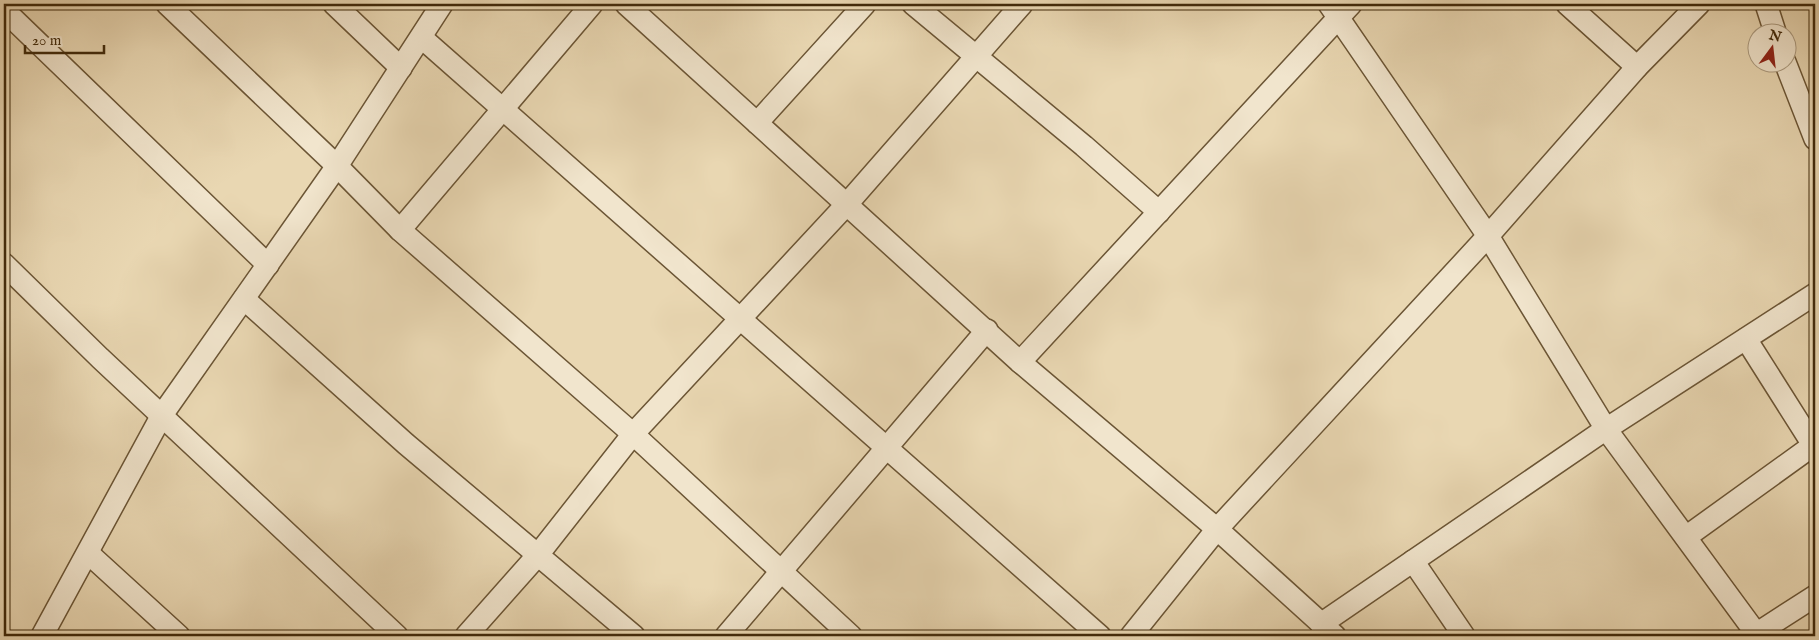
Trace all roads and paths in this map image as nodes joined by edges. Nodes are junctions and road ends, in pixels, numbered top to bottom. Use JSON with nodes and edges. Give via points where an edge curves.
{"nodes":[{"id":1,"x":167,"y":4,"type":"edge"},
{"id":2,"x":334,"y":4,"type":"edge"},
{"id":3,"x":442,"y":4,"type":"edge"},
{"id":4,"x":592,"y":4,"type":"edge"},
{"id":5,"x":626,"y":4,"type":"edge"},
{"id":6,"x":865,"y":4,"type":"edge"},
{"id":7,"x":913,"y":4,"type":"edge"},
{"id":8,"x":1022,"y":4,"type":"edge"},
{"id":9,"x":1567,"y":4,"type":"edge"},
{"id":10,"x":1699,"y":4,"type":"edge"},
{"id":11,"x":1766,"y":4,"type":"edge"},
{"id":12,"x":1340,"y":8,"type":"edge"},
{"id":13,"x":4,"y":10,"type":"edge"},
{"id":14,"x":1772,"y":22,"type":"edge"},
{"id":15,"x":422,"y":38,"type":"junction"},
{"id":16,"x":976,"y":56,"type":"junction"},
{"id":17,"x":1636,"y":67,"type":"junction"},
{"id":18,"x":400,"y":68,"type":"junction"},
{"id":19,"x":1789,"y":72,"type":"edge"},
{"id":20,"x":504,"y":110,"type":"junction"},
{"id":21,"x":757,"y":123,"type":"junction"},
{"id":22,"x":1815,"y":139,"type":"edge"},
{"id":23,"x":337,"y":166,"type":"junction"},
{"id":24,"x":847,"y":204,"type":"junction"},
{"id":25,"x":1159,"y":212,"type":"junction"},
{"id":26,"x":400,"y":230,"type":"junction"},
{"id":27,"x":1488,"y":236,"type":"junction"},
{"id":28,"x":4,"y":264,"type":"edge"},
{"id":29,"x":268,"y":265,"type":"junction"},
{"id":30,"x":1815,"y":294,"type":"edge"},
{"id":31,"x":244,"y":299,"type":"junction"},
{"id":32,"x":740,"y":318,"type":"junction"},
{"id":33,"x":987,"y":330,"type":"junction"},
{"id":34,"x":1746,"y":339,"type":"junction"},
{"id":35,"x":1020,"y":362,"type":"junction"},
{"id":36,"x":162,"y":415,"type":"junction"},
{"id":37,"x":1606,"y":429,"type":"junction"},
{"id":38,"x":633,"y":434,"type":"junction"},
{"id":39,"x":1815,"y":446,"type":"edge"},
{"id":40,"x":889,"y":448,"type":"junction"},
{"id":41,"x":1217,"y":529,"type":"junction"},
{"id":42,"x":1686,"y":537,"type":"junction"},
{"id":43,"x":88,"y":553,"type":"junction"},
{"id":44,"x":537,"y":556,"type":"junction"},
{"id":45,"x":1413,"y":561,"type":"junction"},
{"id":46,"x":782,"y":571,"type":"junction"},
{"id":47,"x":1815,"y":596,"type":"edge"},
{"id":48,"x":1328,"y":630,"type":"edge"},
{"id":49,"x":1757,"y":635,"type":"edge"},
{"id":50,"x":42,"y":636,"type":"edge"},
{"id":51,"x":179,"y":636,"type":"edge"},
{"id":52,"x":397,"y":636,"type":"edge"},
{"id":53,"x":466,"y":636,"type":"edge"},
{"id":54,"x":634,"y":636,"type":"edge"},
{"id":55,"x":726,"y":636,"type":"edge"},
{"id":56,"x":851,"y":636,"type":"edge"},
{"id":57,"x":1100,"y":636,"type":"edge"},
{"id":58,"x":1131,"y":636,"type":"edge"},
{"id":59,"x":1464,"y":636,"type":"edge"}],
"edges":[{"from":1,"to":23,"type":"street"},
{"from":2,"to":18,"type":"street"},
{"from":3,"to":15,"type":"street"},
{"from":4,"to":20,"type":"street"},
{"from":5,"to":21,"type":"street"},
{"from":6,"to":21,"type":"street"},
{"from":7,"to":16,"type":"street"},
{"from":8,"to":16,"type":"street"},
{"from":9,"to":17,"type":"street"},
{"from":10,"to":17,"type":"street"},
{"from":11,"to":14,"type":"street"},
{"from":12,"to":25,"type":"street"},
{"from":12,"to":27,"type":"street"},
{"from":13,"to":29,"type":"street"},
{"from":15,"to":18,"type":"street"},
{"from":15,"to":20,"type":"street"},
{"from":16,"to":24,"type":"street"},
{"from":16,"to":25,"type":"street"},
{"from":17,"to":27,"type":"street"},
{"from":18,"to":23,"type":"street"},
{"from":19,"to":22,"type":"street"},
{"from":20,"to":26,"type":"street"},
{"from":20,"to":32,"type":"street"},
{"from":21,"to":24,"type":"street"},
{"from":23,"to":26,"type":"street"},
{"from":23,"to":29,"type":"street"},
{"from":24,"to":32,"type":"street"},
{"from":24,"to":33,"type":"street"},
{"from":25,"to":35,"type":"street"},
{"from":26,"to":38,"type":"street"},
{"from":27,"to":37,"type":"street"},
{"from":27,"to":41,"type":"street"},
{"from":28,"to":36,"type":"street"},
{"from":29,"to":31,"type":"street"},
{"from":30,"to":34,"type":"street"},
{"from":31,"to":36,"type":"street"},
{"from":31,"to":44,"type":"street"},
{"from":32,"to":38,"type":"street"},
{"from":32,"to":40,"type":"street"},
{"from":33,"to":35,"type":"street"},
{"from":33,"to":40,"type":"street"},
{"from":34,"to":37,"type":"street"},
{"from":34,"to":39,"type":"street"},
{"from":35,"to":41,"type":"street"},
{"from":36,"to":43,"type":"street"},
{"from":36,"to":52,"type":"street"},
{"from":37,"to":42,"type":"street"},
{"from":37,"to":45,"type":"street"},
{"from":38,"to":44,"type":"street"},
{"from":38,"to":46,"type":"street"},
{"from":39,"to":42,"type":"street"},
{"from":40,"to":46,"type":"street"},
{"from":40,"to":57,"type":"street"},
{"from":41,"to":48,"type":"street"},
{"from":41,"to":58,"type":"street"},
{"from":42,"to":49,"type":"street"},
{"from":43,"to":50,"type":"street"},
{"from":43,"to":51,"type":"street"},
{"from":44,"to":53,"type":"street"},
{"from":44,"to":54,"type":"street"},
{"from":45,"to":48,"type":"street"},
{"from":45,"to":59,"type":"street"},
{"from":46,"to":55,"type":"street"},
{"from":46,"to":56,"type":"street"},
{"from":47,"to":49,"type":"street"}]}
